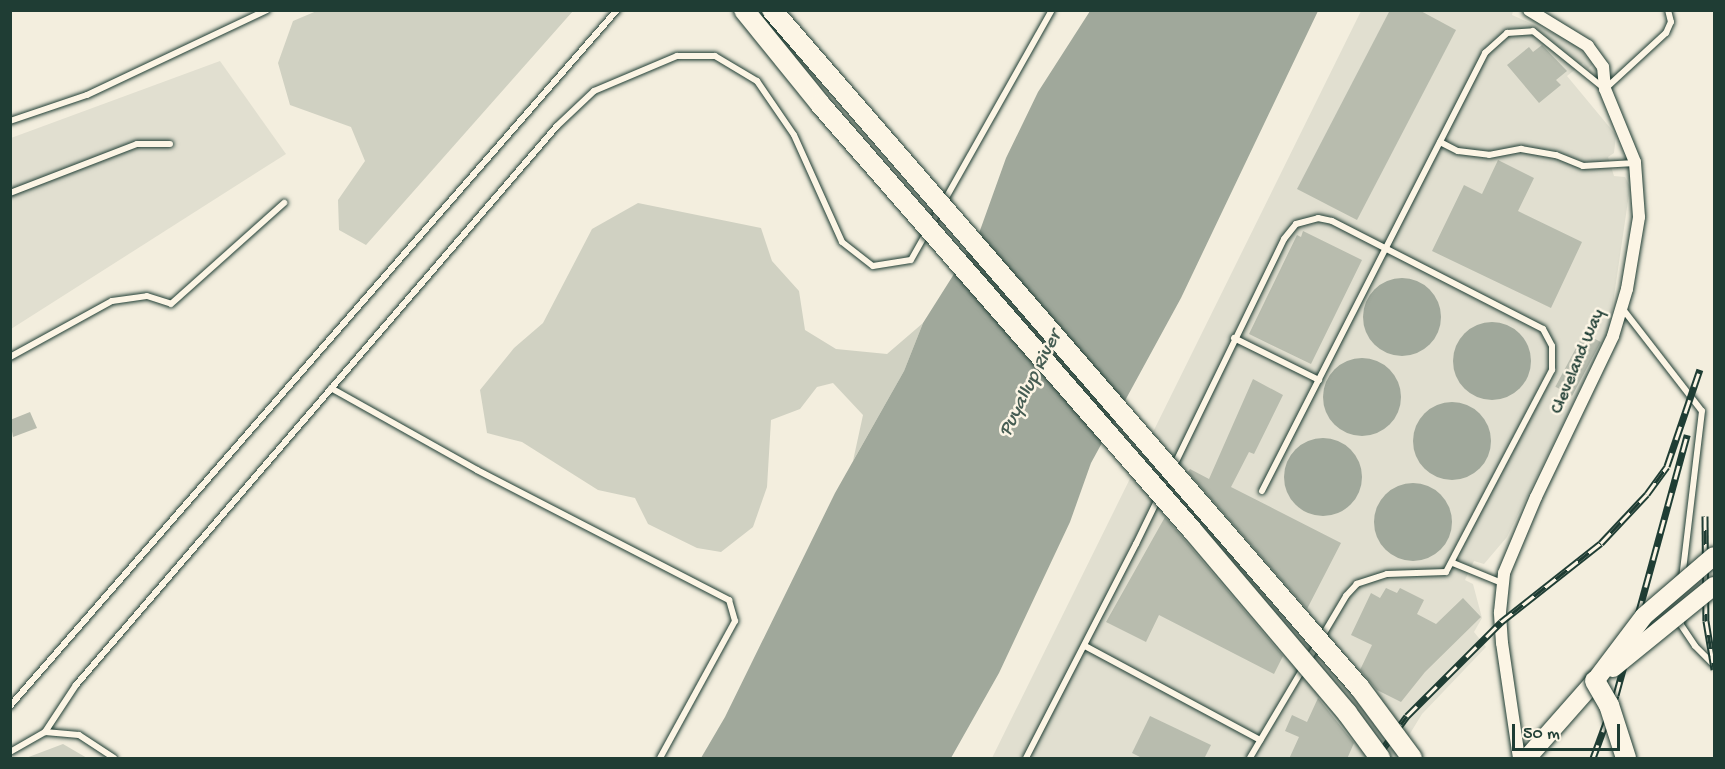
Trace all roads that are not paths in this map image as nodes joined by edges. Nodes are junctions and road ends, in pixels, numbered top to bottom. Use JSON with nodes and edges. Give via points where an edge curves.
{"nodes":[{"id":1,"x":267,"y":10,"type":"edge"},
{"id":2,"x":617,"y":10,"type":"edge"},
{"id":3,"x":744,"y":10,"type":"edge"},
{"id":4,"x":772,"y":10,"type":"edge"},
{"id":5,"x":1052,"y":10,"type":"edge"},
{"id":6,"x":1529,"y":10,"type":"edge"},
{"id":7,"x":1668,"y":10,"type":"edge"},
{"id":8,"x":1605,"y":89,"type":"junction"},
{"id":9,"x":10,"y":121,"type":"edge"},
{"id":10,"x":1440,"y":142,"type":"junction"},
{"id":11,"x":170,"y":144,"type":"dead end"},
{"id":12,"x":1635,"y":162,"type":"junction"},
{"id":13,"x":10,"y":193,"type":"edge"},
{"id":14,"x":284,"y":202,"type":"dead end"},
{"id":15,"x":1385,"y":249,"type":"junction"},
{"id":16,"x":1622,"y":308,"type":"junction"},
{"id":17,"x":1234,"y":338,"type":"junction"},
{"id":18,"x":10,"y":357,"type":"edge"},
{"id":19,"x":1318,"y":380,"type":"junction"},
{"id":20,"x":331,"y":388,"type":"junction"},
{"id":21,"x":1262,"y":491,"type":"dead end"},
{"id":22,"x":1714,"y":556,"type":"edge"},
{"id":23,"x":1453,"y":563,"type":"junction"},
{"id":24,"x":1502,"y":583,"type":"junction"},
{"id":25,"x":1714,"y":586,"type":"edge"},
{"id":26,"x":1682,"y":594,"type":"dead end"},
{"id":27,"x":1682,"y":604,"type":"dead end"},
{"id":28,"x":1085,"y":645,"type":"junction"},
{"id":29,"x":1714,"y":665,"type":"edge"},
{"id":30,"x":1595,"y":681,"type":"junction"},
{"id":31,"x":10,"y":706,"type":"edge"},
{"id":32,"x":45,"y":732,"type":"junction"},
{"id":33,"x":1260,"y":740,"type":"junction"},
{"id":34,"x":10,"y":752,"type":"edge"},
{"id":35,"x":114,"y":759,"type":"edge"},
{"id":36,"x":660,"y":759,"type":"edge"},
{"id":37,"x":1026,"y":759,"type":"edge"},
{"id":38,"x":1250,"y":759,"type":"edge"},
{"id":39,"x":1380,"y":759,"type":"edge"},
{"id":40,"x":1412,"y":759,"type":"edge"},
{"id":41,"x":1519,"y":759,"type":"edge"},
{"id":42,"x":1527,"y":759,"type":"edge"},
{"id":43,"x":1626,"y":759,"type":"edge"}],
"edges":[{"from":1,"to":9,"type":"lane","via":[[87,94]]},
{"from":2,"to":31,"type":"lane"},
{"from":3,"to":39,"type":"highway","bridge":true,"via":[[1192,530],[1347,713]]},
{"from":4,"to":40,"type":"highway","bridge":true,"via":[[1359,688]]},
{"from":5,"to":20,"type":"lane","via":[[911,260],[873,266],[842,242],[794,135],[757,81],[715,56],[677,56],[594,90],[556,126]]},
{"from":6,"to":8,"type":"street","name":"Cleveland Way","via":[[1588,46],[1603,67]]},
{"from":7,"to":8,"type":"lane","via":[[1671,22],[1666,33]]},
{"from":8,"to":10,"type":"lane","via":[[1533,31],[1507,33],[1485,53]]},
{"from":8,"to":12,"type":"street","name":"Cleveland Way"},
{"from":10,"to":12,"type":"lane","via":[[1458,152],[1489,154],[1521,149],[1556,155],[1583,166]]},
{"from":10,"to":15,"type":"lane"},
{"from":11,"to":13,"type":"lane","via":[[137,144]]},
{"from":12,"to":16,"type":"street","name":"Cleveland Way","via":[[1639,217]]},
{"from":14,"to":18,"type":"lane","via":[[171,304],[147,296],[112,301]]},
{"from":15,"to":17,"type":"lane","via":[[1332,221],[1318,218],[1296,224],[1284,239]]},
{"from":15,"to":19,"type":"lane"},
{"from":15,"to":23,"type":"lane","via":[[1543,329],[1552,346],[1552,370]]},
{"from":16,"to":24,"type":"street","name":"Cleveland Way","via":[[1613,336],[1515,542]]},
{"from":16,"to":26,"type":"lane","via":[[1702,411],[1682,562]]},
{"from":17,"to":19,"type":"lane"},
{"from":17,"to":28,"type":"lane"},
{"from":19,"to":21,"type":"lane"},
{"from":20,"to":32,"type":"lane","via":[[76,685]]},
{"from":20,"to":36,"type":"lane","via":[[477,470],[729,600],[735,621]]},
{"from":22,"to":30,"type":"main road","bridge":true,"via":[[1644,616]]},
{"from":23,"to":24,"type":"lane"},
{"from":23,"to":33,"type":"lane","via":[[1446,572],[1387,574],[1357,584],[1346,596]]},
{"from":24,"to":41,"type":"street","name":"Cleveland Way","via":[[1502,643]]},
{"from":25,"to":30,"type":"main road","bridge":true},
{"from":27,"to":29,"type":"lane","via":[[1681,625]]},
{"from":28,"to":33,"type":"lane"},
{"from":28,"to":37,"type":"lane"},
{"from":30,"to":42,"type":"main road"},
{"from":30,"to":43,"type":"highway","bridge":true,"via":[[1609,705]]},
{"from":32,"to":34,"type":"lane"},
{"from":32,"to":35,"type":"lane","via":[[79,735]]},
{"from":33,"to":38,"type":"lane"}]}
